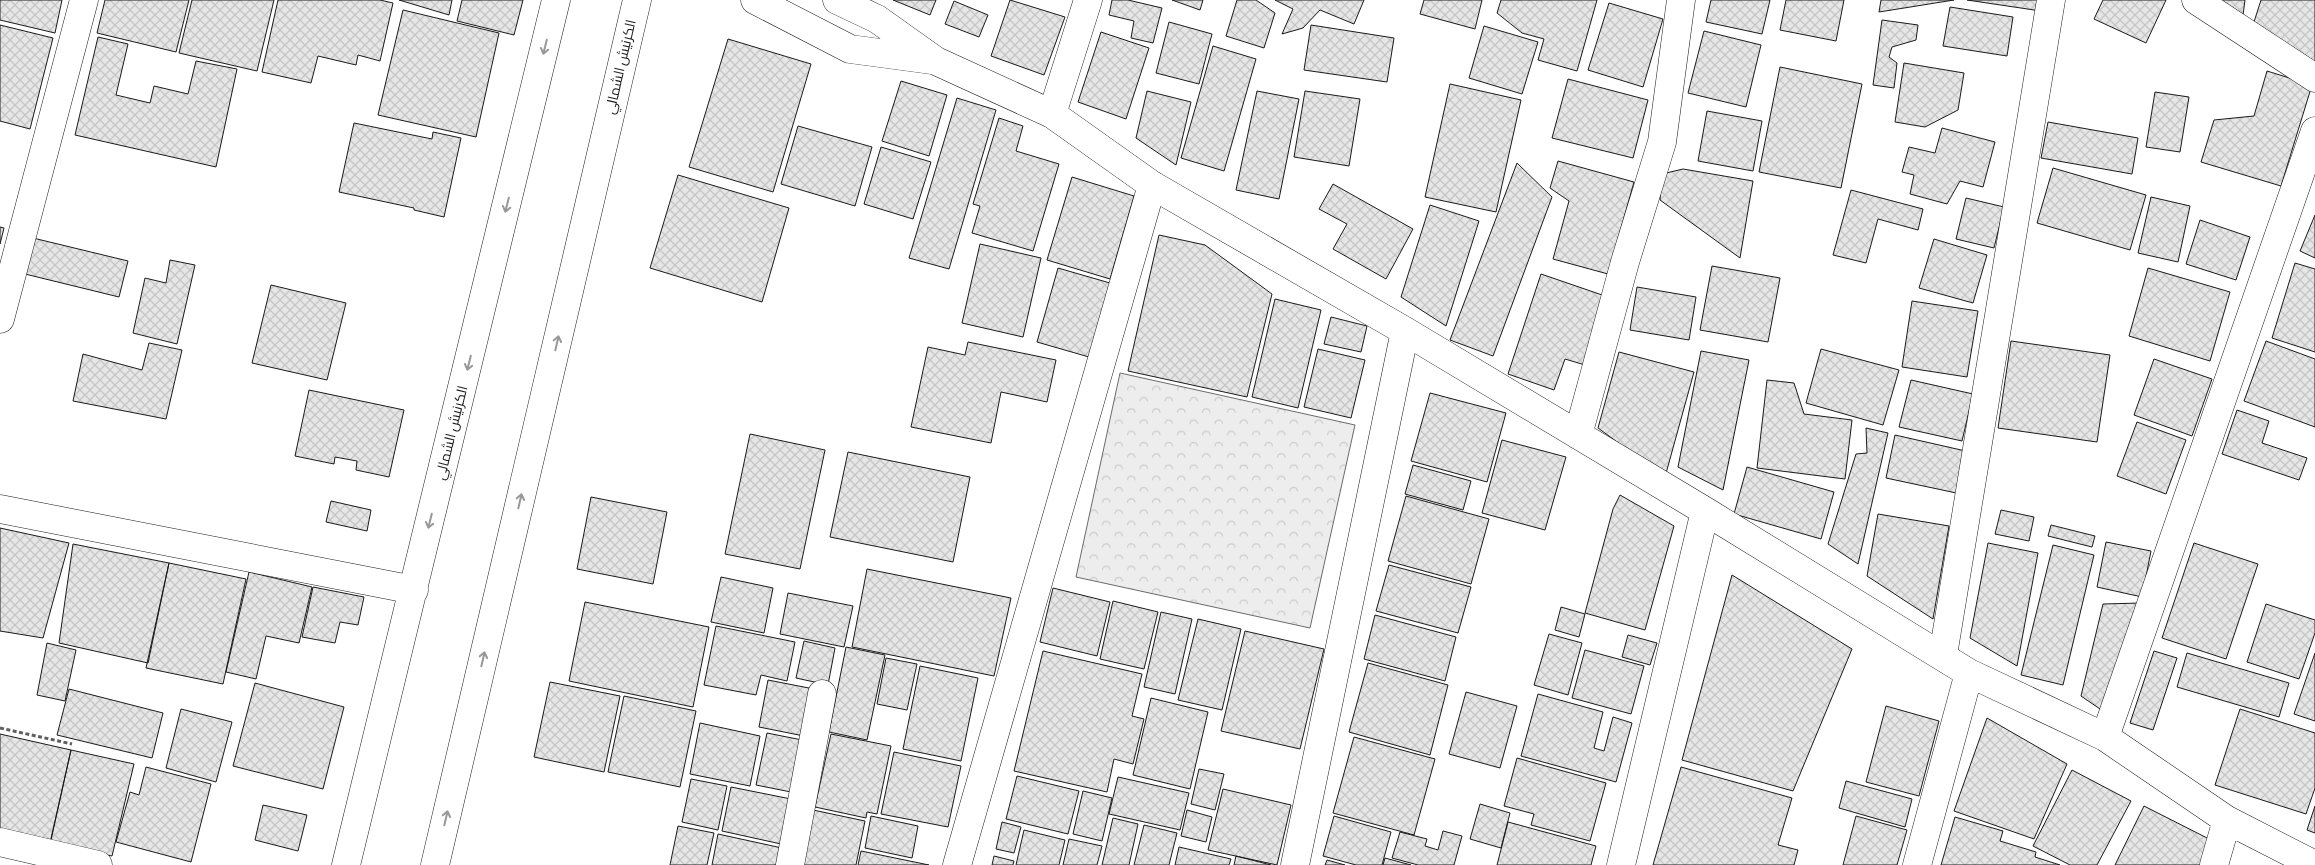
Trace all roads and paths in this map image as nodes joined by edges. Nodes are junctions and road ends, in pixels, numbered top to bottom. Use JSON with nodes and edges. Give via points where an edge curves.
{"nodes":[{"id":1,"x":84,"y":0,"type":"edge"},
{"id":2,"x":556,"y":0,"type":"edge"},
{"id":3,"x":637,"y":0,"type":"edge"},
{"id":4,"x":755,"y":0,"type":"edge"},
{"id":5,"x":837,"y":0,"type":"edge"},
{"id":6,"x":1088,"y":0,"type":"edge"},
{"id":7,"x":1681,"y":0,"type":"edge"},
{"id":8,"x":2052,"y":0,"type":"edge"},
{"id":9,"x":2196,"y":0,"type":"edge"},
{"id":10,"x":936,"y":61,"type":"junction"},
{"id":11,"x":2315,"y":78,"type":"edge"},
{"id":12,"x":1052,"y":114,"type":"junction"},
{"id":13,"x":2315,"y":131,"type":"edge"},
{"id":14,"x":1152,"y":185,"type":"junction"},
{"id":15,"x":0,"y":319,"type":"edge"},
{"id":16,"x":1405,"y":331,"type":"junction"},
{"id":17,"x":1578,"y":435,"type":"junction"},
{"id":18,"x":0,"y":509,"type":"edge"},
{"id":19,"x":1705,"y":510,"type":"junction"},
{"id":20,"x":414,"y":590,"type":"junction"},
{"id":21,"x":1942,"y":655,"type":"junction"},
{"id":22,"x":1969,"y":673,"type":"junction"},
{"id":23,"x":822,"y":694,"type":"dead end"},
{"id":24,"x":0,"y":728,"type":"edge"},
{"id":25,"x":2105,"y":737,"type":"junction"},
{"id":26,"x":72,"y":744,"type":"dead end"},
{"id":27,"x":2227,"y":820,"type":"junction"},
{"id":28,"x":0,"y":842,"type":"edge"},
{"id":29,"x":2315,"y":864,"type":"edge"},
{"id":30,"x":98,"y":865,"type":"edge"},
{"id":31,"x":346,"y":865,"type":"edge"},
{"id":32,"x":435,"y":865,"type":"edge"},
{"id":33,"x":790,"y":865,"type":"edge"},
{"id":34,"x":957,"y":865,"type":"edge"},
{"id":35,"x":1295,"y":865,"type":"edge"},
{"id":36,"x":1621,"y":865,"type":"edge"},
{"id":37,"x":1917,"y":865,"type":"edge"},
{"id":38,"x":2214,"y":865,"type":"edge"}],
"edges":[{"from":1,"to":15,"type":"street"},
{"from":2,"to":20,"type":"street","name":"الكرنيش الشمالي","one_way":true},
{"from":32,"to":3,"type":"street","name":"الكرنيش الشمالي","one_way":true},
{"from":4,"to":10,"type":"street","via":[[850,49]]},
{"from":5,"to":10,"type":"street","via":[[877,19]]},
{"from":6,"to":12,"type":"street"},
{"from":7,"to":17,"type":"street","via":[[1662,142]]},
{"from":8,"to":21,"type":"street"},
{"from":9,"to":11,"type":"street"},
{"from":10,"to":12,"type":"street"},
{"from":12,"to":14,"type":"street"},
{"from":13,"to":25,"type":"street"},
{"from":14,"to":16,"type":"street"},
{"from":14,"to":34,"type":"street"},
{"from":16,"to":17,"type":"street"},
{"from":16,"to":35,"type":"street"},
{"from":17,"to":19,"type":"street"},
{"from":18,"to":20,"type":"street"},
{"from":19,"to":21,"type":"street"},
{"from":19,"to":36,"type":"street"},
{"from":20,"to":31,"type":"street","name":"الكرنيش الشمالي"},
{"from":21,"to":22,"type":"street"},
{"from":22,"to":25,"type":"street"},
{"from":22,"to":37,"type":"street"},
{"from":23,"to":33,"type":"street"},
{"from":24,"to":26,"type":"path"},
{"from":25,"to":27,"type":"street"},
{"from":27,"to":29,"type":"street"},
{"from":27,"to":38,"type":"street"},
{"from":28,"to":30,"type":"street"}]}
